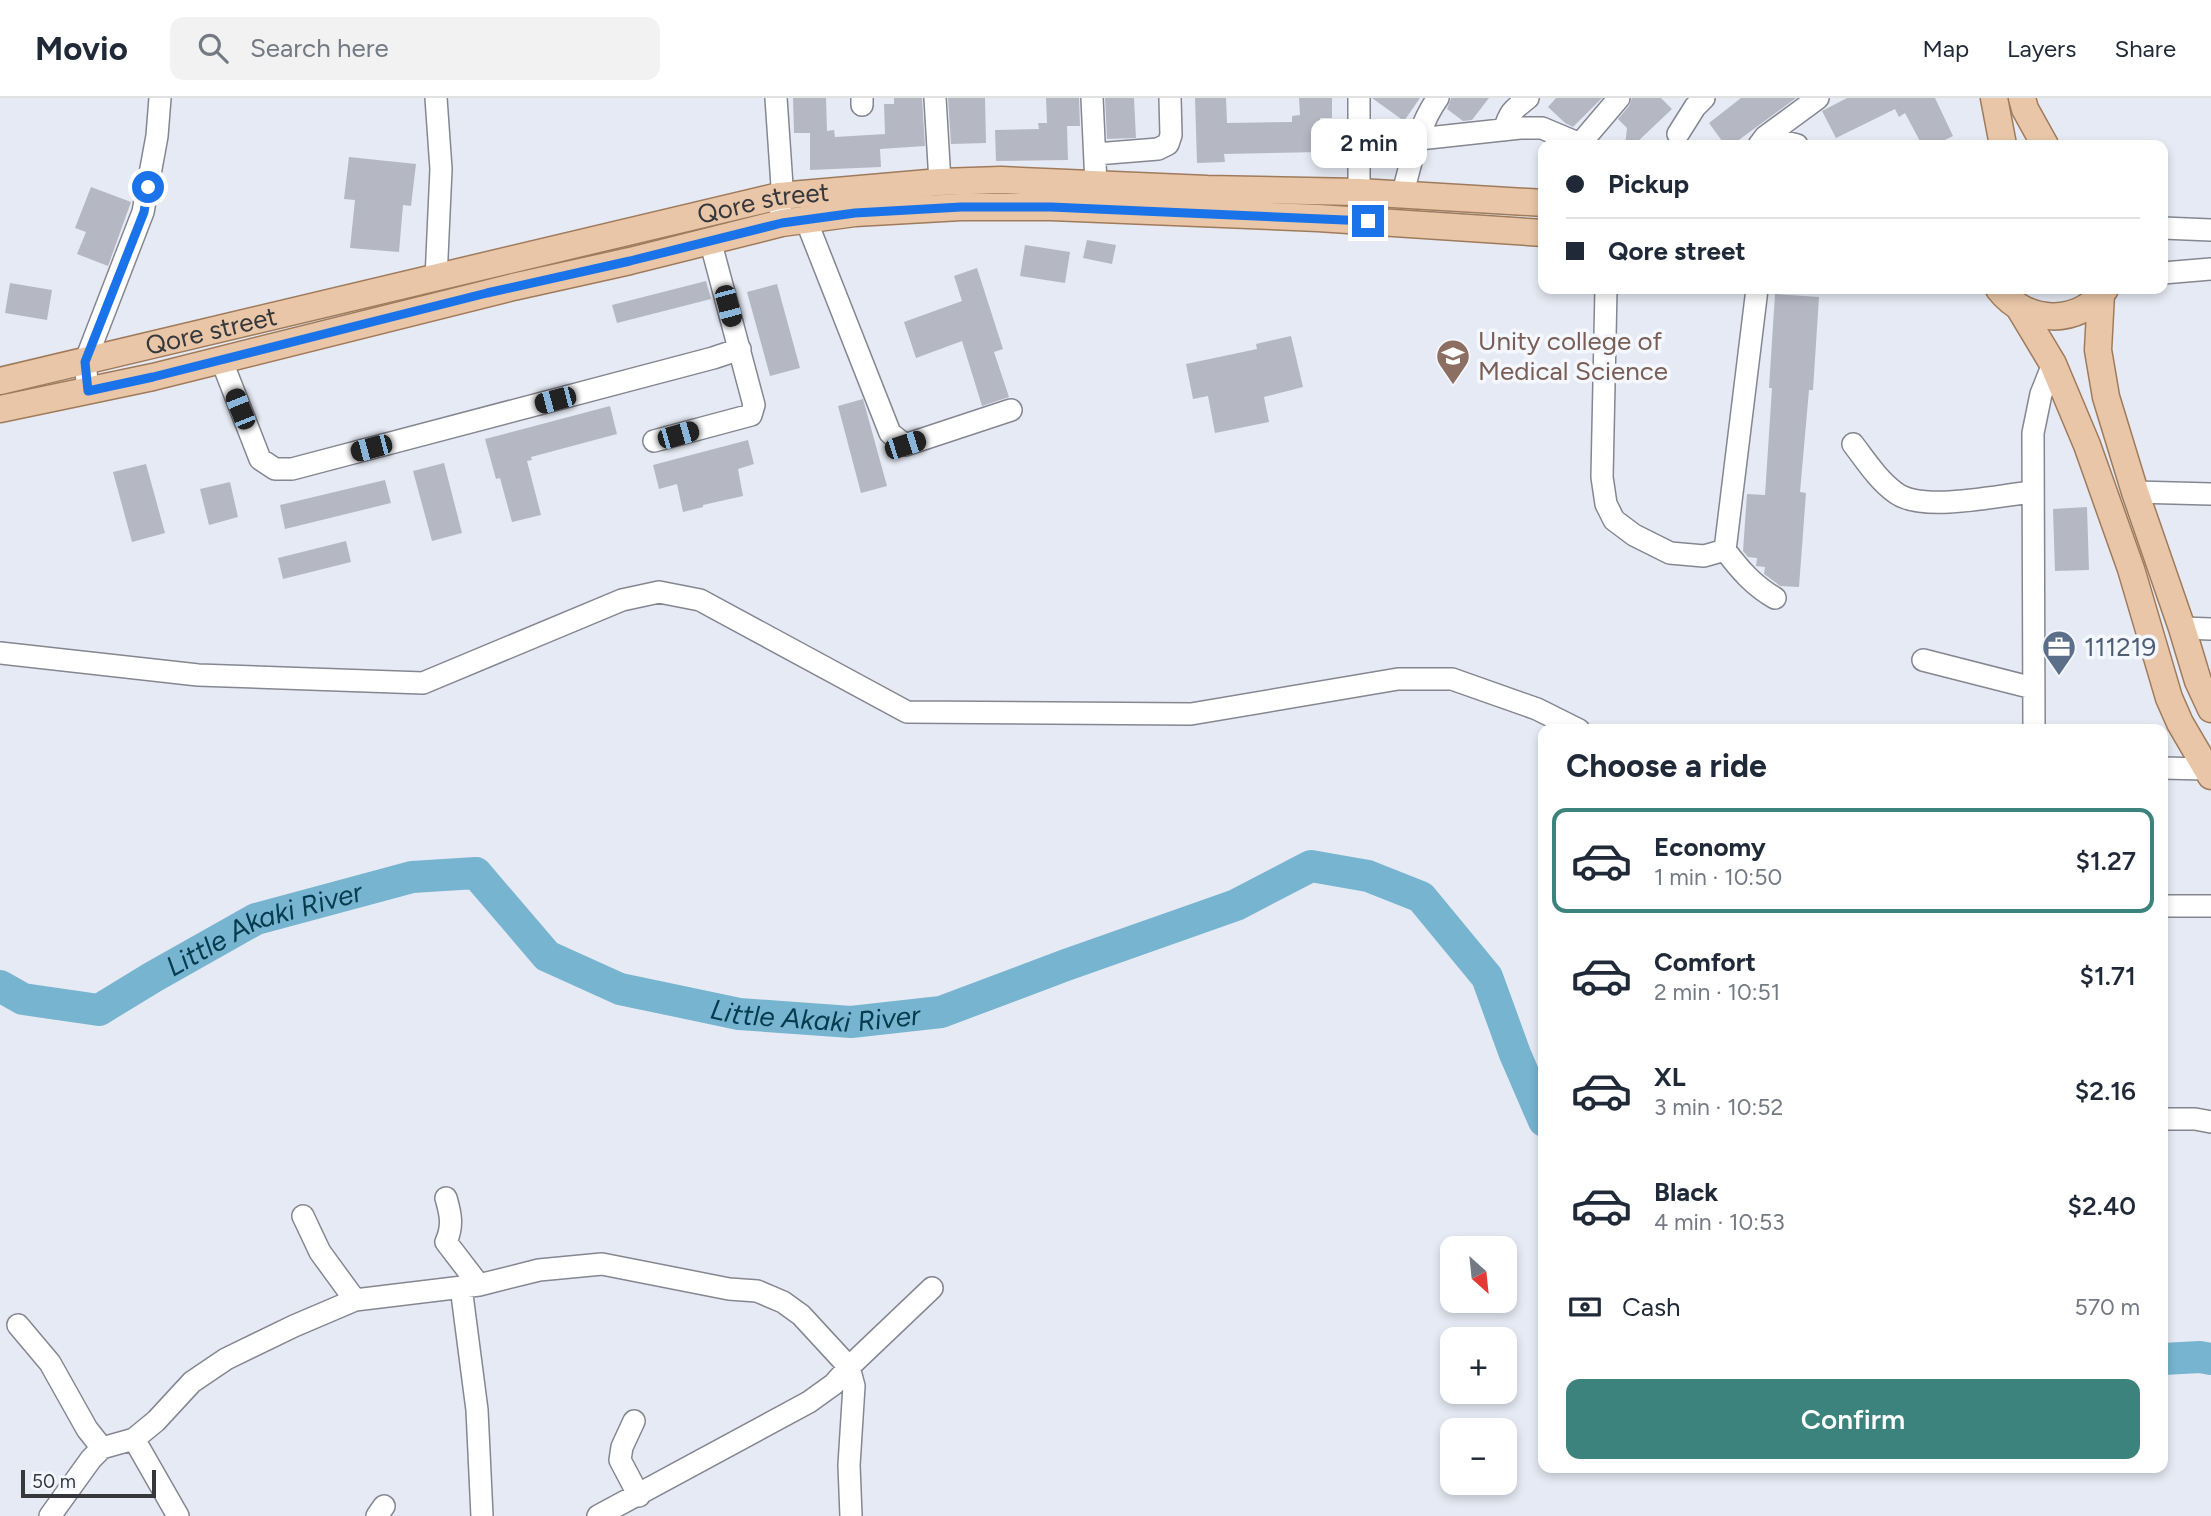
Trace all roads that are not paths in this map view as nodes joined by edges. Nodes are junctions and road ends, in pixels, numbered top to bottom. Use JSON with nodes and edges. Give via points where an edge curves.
{"nodes":[{"id":1,"x":160,"y":98,"type":"edge"},
{"id":2,"x":436,"y":98,"type":"edge"},
{"id":3,"x":776,"y":98,"type":"edge"},
{"id":4,"x":935,"y":98,"type":"edge"},
{"id":5,"x":1092,"y":98,"type":"edge"},
{"id":6,"x":1170,"y":98,"type":"edge"},
{"id":7,"x":1359,"y":98,"type":"edge"},
{"id":8,"x":1438,"y":98,"type":"edge"},
{"id":9,"x":1619,"y":98,"type":"edge"},
{"id":10,"x":1704,"y":98,"type":"edge"},
{"id":11,"x":1818,"y":98,"type":"edge"},
{"id":12,"x":1994,"y":98,"type":"edge"},
{"id":13,"x":2022,"y":98,"type":"edge"},
{"id":14,"x":1528,"y":99,"type":"edge"},
{"id":15,"x":1542,"y":128,"type":"junction"},
{"id":16,"x":1504,"y":130,"type":"junction"},
{"id":17,"x":1678,"y":134,"type":"dead end"},
{"id":18,"x":1419,"y":139,"type":"junction"},
{"id":19,"x":1569,"y":140,"type":"edge"},
{"id":20,"x":1584,"y":140,"type":"edge"},
{"id":21,"x":1763,"y":140,"type":"edge"},
{"id":22,"x":2002,"y":140,"type":"edge"},
{"id":23,"x":2042,"y":140,"type":"edge"},
{"id":24,"x":1096,"y":154,"type":"junction"},
{"id":25,"x":940,"y":182,"type":"junction"},
{"id":26,"x":1096,"y":184,"type":"junction"},
{"id":27,"x":1359,"y":192,"type":"junction"},
{"id":28,"x":779,"y":196,"type":"junction"},
{"id":29,"x":1402,"y":196,"type":"junction"},
{"id":30,"x":1538,"y":202,"type":"edge"},
{"id":31,"x":794,"y":222,"type":"junction"},
{"id":32,"x":2168,"y":228,"type":"edge"},
{"id":33,"x":2211,"y":230,"type":"edge"},
{"id":34,"x":1538,"y":233,"type":"edge"},
{"id":35,"x":710,"y":240,"type":"junction"},
{"id":36,"x":2211,"y":269,"type":"edge"},
{"id":37,"x":2168,"y":273,"type":"edge"},
{"id":38,"x":436,"y":279,"type":"junction"},
{"id":39,"x":1606,"y":294,"type":"edge"},
{"id":40,"x":1756,"y":294,"type":"edge"},
{"id":41,"x":2003,"y":294,"type":"edge"},
{"id":42,"x":2102,"y":294,"type":"edge"},
{"id":43,"x":2104,"y":294,"type":"edge"},
{"id":44,"x":2020,"y":309,"type":"junction"},
{"id":45,"x":740,"y":349,"type":"junction"},
{"id":46,"x":221,"y":359,"type":"junction"},
{"id":47,"x":85,"y":362,"type":"junction"},
{"id":48,"x":2053,"y":364,"type":"junction"},
{"id":49,"x":0,"y":381,"type":"edge"},
{"id":50,"x":88,"y":391,"type":"junction"},
{"id":51,"x":0,"y":409,"type":"edge"},
{"id":52,"x":1011,"y":410,"type":"dead end"},
{"id":53,"x":654,"y":441,"type":"dead end"},
{"id":54,"x":1853,"y":444,"type":"dead end"},
{"id":55,"x":2033,"y":492,"type":"junction"},
{"id":56,"x":2135,"y":492,"type":"junction"},
{"id":57,"x":2211,"y":494,"type":"edge"},
{"id":58,"x":1725,"y":550,"type":"junction"},
{"id":59,"x":1775,"y":598,"type":"dead end"},
{"id":60,"x":2182,"y":628,"type":"junction"},
{"id":61,"x":2211,"y":629,"type":"edge"},
{"id":62,"x":0,"y":653,"type":"edge"},
{"id":63,"x":1923,"y":660,"type":"dead end"},
{"id":64,"x":2033,"y":688,"type":"junction"},
{"id":65,"x":2211,"y":709,"type":"edge"},
{"id":66,"x":1567,"y":724,"type":"edge"},
{"id":67,"x":2034,"y":724,"type":"edge"},
{"id":68,"x":2168,"y":769,"type":"edge"},
{"id":69,"x":2208,"y":773,"type":"edge"},
{"id":70,"x":2168,"y":906,"type":"edge"},
{"id":71,"x":2211,"y":906,"type":"edge"},
{"id":72,"x":2168,"y":1119,"type":"edge"},
{"id":73,"x":2211,"y":1122,"type":"edge"},
{"id":74,"x":446,"y":1198,"type":"dead end"},
{"id":75,"x":303,"y":1216,"type":"dead end"},
{"id":76,"x":470,"y":1286,"type":"junction"},
{"id":77,"x":932,"y":1288,"type":"dead end"},
{"id":78,"x":355,"y":1300,"type":"junction"},
{"id":79,"x":18,"y":1325,"type":"dead end"},
{"id":80,"x":849,"y":1367,"type":"junction"},
{"id":81,"x":634,"y":1421,"type":"dead end"},
{"id":82,"x":134,"y":1439,"type":"junction"},
{"id":83,"x":102,"y":1448,"type":"junction"},
{"id":84,"x":639,"y":1496,"type":"junction"},
{"id":85,"x":50,"y":1516,"type":"edge"},
{"id":86,"x":178,"y":1516,"type":"edge"},
{"id":87,"x":482,"y":1516,"type":"edge"},
{"id":88,"x":598,"y":1516,"type":"edge"},
{"id":89,"x":851,"y":1516,"type":"edge"}],
"edges":[{"from":1,"to":47,"type":"street","via":[[144,212]]},
{"from":2,"to":38,"type":"street","via":[[441,169]]},
{"from":3,"to":28,"type":"street"},
{"from":4,"to":25,"type":"street"},
{"from":5,"to":24,"type":"street"},
{"from":6,"to":24,"type":"street","via":[[1168,144],[1158,149]]},
{"from":7,"to":27,"type":"street"},
{"from":8,"to":18,"type":"street"},
{"from":9,"to":20,"type":"street"},
{"from":10,"to":17,"type":"street"},
{"from":11,"to":21,"type":"street"},
{"from":12,"to":22,"type":"main road"},
{"from":13,"to":23,"type":"main road"},
{"from":14,"to":15,"type":"street"},
{"from":14,"to":16,"type":"street","via":[[1514,107]]},
{"from":15,"to":16,"type":"street"},
{"from":15,"to":19,"type":"street"},
{"from":16,"to":18,"type":"street"},
{"from":18,"to":29,"type":"street"},
{"from":24,"to":26,"type":"street"},
{"from":25,"to":26,"type":"main road","name":"Qore street"},
{"from":25,"to":28,"type":"main road","name":"Qore street"},
{"from":26,"to":27,"type":"main road","name":"Qore street"},
{"from":27,"to":29,"type":"main road","name":"Qore street"},
{"from":28,"to":31,"type":"street"},
{"from":28,"to":38,"type":"main road","name":"Qore street"},
{"from":29,"to":30,"type":"main road","name":"Qore street"},
{"from":31,"to":34,"type":"main road","name":"Qore street","via":[[855,213],[1051,207]]},
{"from":31,"to":35,"type":"main road","name":"Qore street"},
{"from":31,"to":52,"type":"street","via":[[890,433],[905,445]]},
{"from":32,"to":33,"type":"street"},
{"from":35,"to":45,"type":"street"},
{"from":35,"to":46,"type":"main road","name":"Qore street"},
{"from":36,"to":37,"type":"street"},
{"from":38,"to":47,"type":"main road","name":"Qore street"},
{"from":39,"to":58,"type":"street","via":[[1602,477],[1606,504],[1614,520],[1670,553],[1704,556]]},
{"from":40,"to":58,"type":"street"},
{"from":41,"to":44,"type":"main road"},
{"from":42,"to":44,"type":"main road","via":[[2084,309],[2064,317],[2041,317]]},
{"from":43,"to":56,"type":"main road","via":[[2098,350],[2106,397]]},
{"from":44,"to":48,"type":"main road"},
{"from":45,"to":46,"type":"street","via":[[292,469],[275,469],[260,459]]},
{"from":45,"to":53,"type":"street","via":[[754,405],[751,415]]},
{"from":46,"to":50,"type":"main road","name":"Qore street"},
{"from":47,"to":49,"type":"main road","name":"Qore street"},
{"from":47,"to":50,"type":"street"},
{"from":48,"to":55,"type":"street","via":[[2033,433]]},
{"from":48,"to":69,"type":"main road","via":[[2108,499],[2169,698]]},
{"from":50,"to":51,"type":"main road","name":"Qore street"},
{"from":54,"to":55,"type":"street","via":[[1880,479],[1898,494],[1919,501]]},
{"from":55,"to":64,"type":"street"},
{"from":56,"to":57,"type":"street"},
{"from":56,"to":60,"type":"main road"},
{"from":58,"to":59,"type":"street","via":[[1758,588]]},
{"from":60,"to":61,"type":"street"},
{"from":60,"to":65,"type":"main road"},
{"from":62,"to":66,"type":"street","via":[[198,675],[423,683],[622,600],[659,592],[700,600],[907,712],[1191,714],[1398,679],[1452,679]]},
{"from":63,"to":64,"type":"street"},
{"from":64,"to":67,"type":"street"},
{"from":68,"to":69,"type":"street"},
{"from":70,"to":71,"type":"street"},
{"from":72,"to":73,"type":"street"},
{"from":74,"to":76,"type":"street","via":[[452,1218],[446,1242]]},
{"from":75,"to":78,"type":"street","via":[[320,1252]]},
{"from":76,"to":78,"type":"street"},
{"from":76,"to":80,"type":"street","via":[[539,1270],[602,1264],[757,1291],[801,1315]]},
{"from":76,"to":87,"type":"street"},
{"from":77,"to":80,"type":"street"},
{"from":78,"to":82,"type":"street","via":[[226,1359],[191,1382]]},
{"from":79,"to":83,"type":"street","via":[[50,1363]]},
{"from":80,"to":84,"type":"street","via":[[808,1402]]},
{"from":80,"to":89,"type":"street","via":[[854,1386]]},
{"from":81,"to":84,"type":"street","via":[[620,1460]]},
{"from":82,"to":83,"type":"street"},
{"from":82,"to":86,"type":"street"},
{"from":83,"to":85,"type":"street"},
{"from":84,"to":88,"type":"street"}]}
